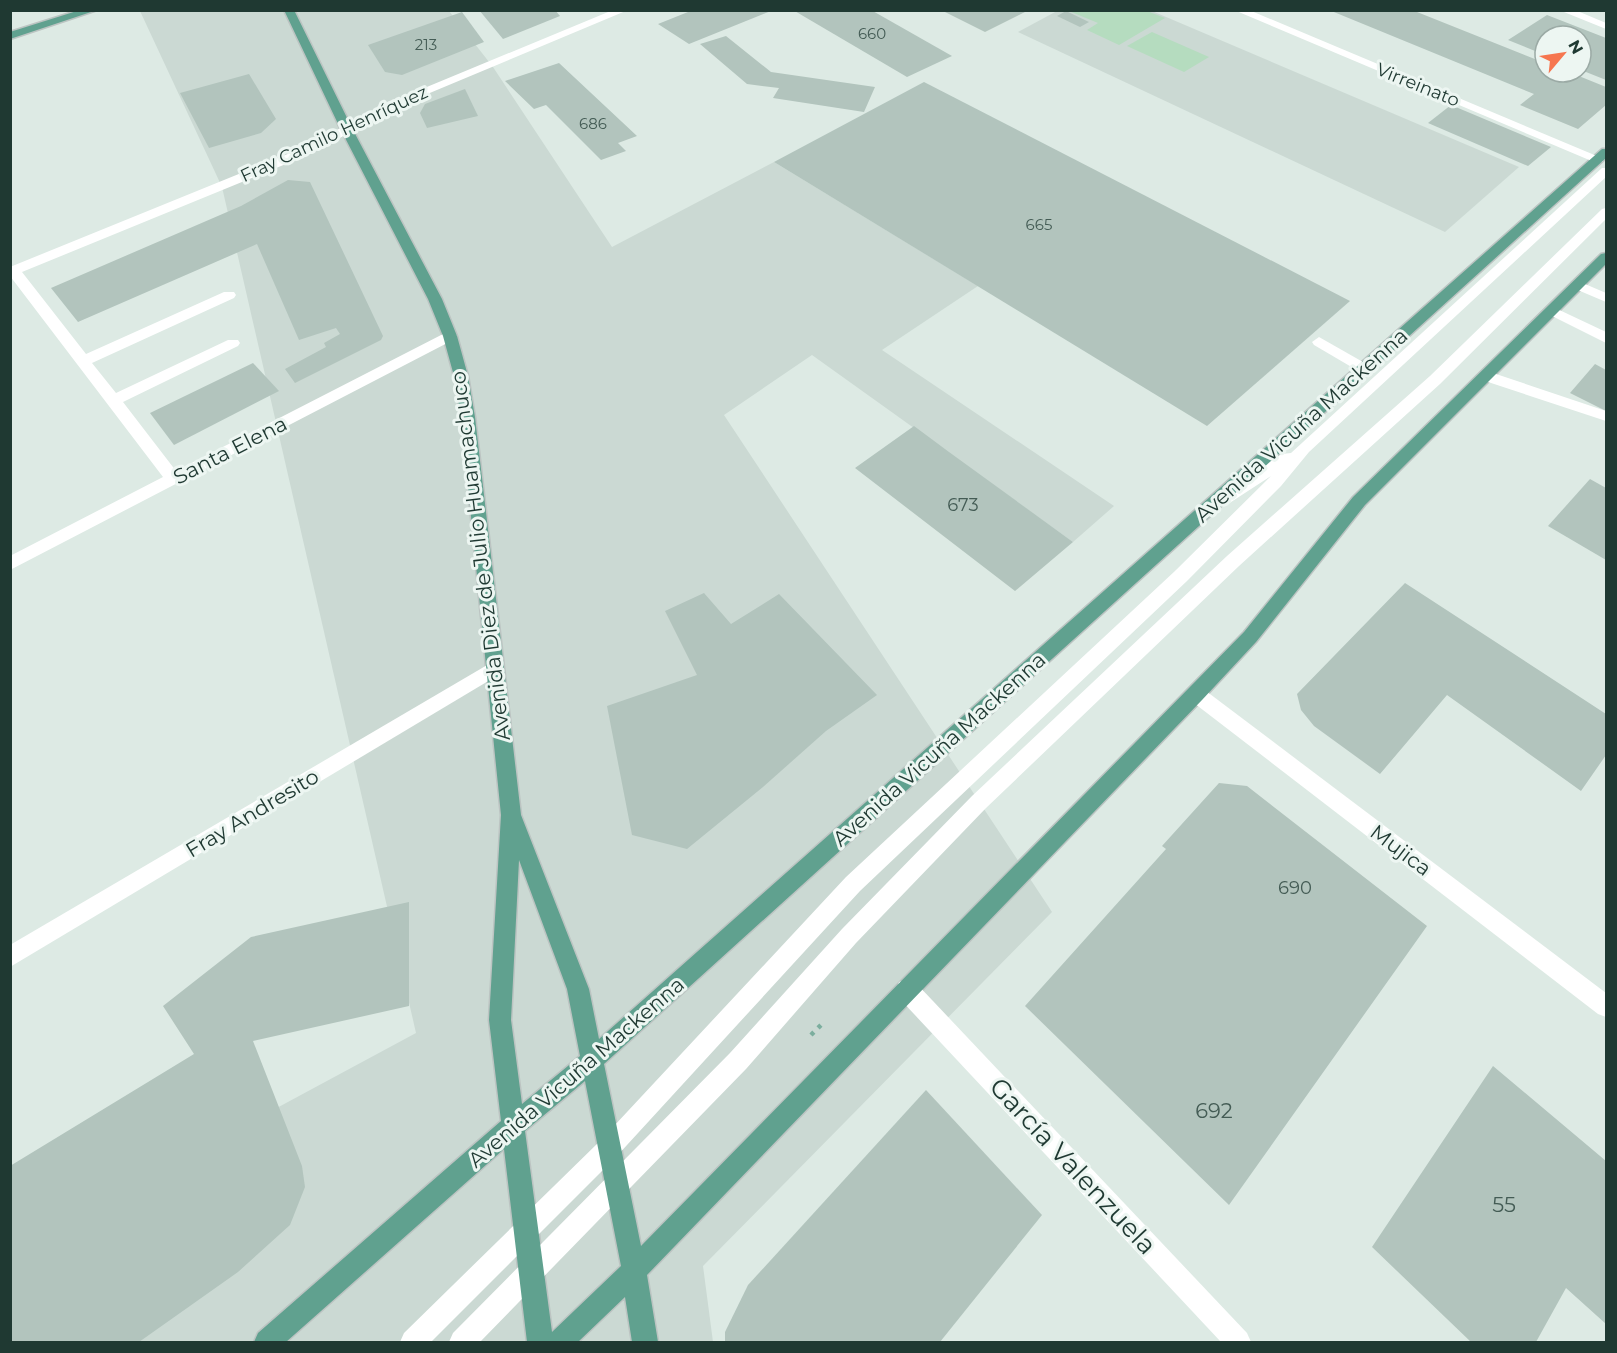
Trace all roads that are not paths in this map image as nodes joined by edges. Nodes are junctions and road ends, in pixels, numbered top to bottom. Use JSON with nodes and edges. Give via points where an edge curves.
{"nodes":[{"id":1,"x":92,"y":10,"type":"edge"},
{"id":2,"x":289,"y":10,"type":"edge"},
{"id":3,"x":623,"y":10,"type":"edge"},
{"id":4,"x":1239,"y":10,"type":"edge"},
{"id":5,"x":1564,"y":10,"type":"edge"},
{"id":6,"x":1606,"y":26,"type":"edge"},
{"id":7,"x":10,"y":36,"type":"edge"},
{"id":8,"x":346,"y":129,"type":"junction"},
{"id":9,"x":1604,"y":161,"type":"edge"},
{"id":10,"x":1606,"y":212,"type":"edge"},
{"id":11,"x":1606,"y":257,"type":"edge"},
{"id":12,"x":12,"y":271,"type":"edge"},
{"id":13,"x":1578,"y":285,"type":"junction"},
{"id":14,"x":229,"y":295,"type":"dead end"},
{"id":15,"x":1606,"y":298,"type":"edge"},
{"id":16,"x":1553,"y":311,"type":"junction"},
{"id":17,"x":450,"y":336,"type":"junction"},
{"id":18,"x":1606,"y":338,"type":"edge"},
{"id":19,"x":1319,"y":342,"type":"dead end"},
{"id":20,"x":233,"y":343,"type":"dead end"},
{"id":21,"x":84,"y":361,"type":"junction"},
{"id":22,"x":1365,"y":369,"type":"junction"},
{"id":23,"x":1487,"y":376,"type":"junction"},
{"id":24,"x":113,"y":401,"type":"junction"},
{"id":25,"x":1606,"y":416,"type":"edge"},
{"id":26,"x":1304,"y":448,"type":"junction"},
{"id":27,"x":174,"y":480,"type":"junction"},
{"id":28,"x":1201,"y":513,"type":"junction"},
{"id":29,"x":10,"y":564,"type":"edge"},
{"id":30,"x":494,"y":669,"type":"junction"},
{"id":31,"x":1196,"y":694,"type":"junction"},
{"id":32,"x":511,"y":815,"type":"junction"},
{"id":33,"x":10,"y":957,"type":"edge"},
{"id":34,"x":907,"y":990,"type":"junction"},
{"id":35,"x":1606,"y":1006,"type":"edge"},
{"id":36,"x":591,"y":1061,"type":"junction"},
{"id":37,"x":513,"y":1126,"type":"junction"},
{"id":38,"x":608,"y":1149,"type":"junction"},
{"id":39,"x":616,"y":1188,"type":"junction"},
{"id":40,"x":526,"y":1229,"type":"junction"},
{"id":41,"x":532,"y":1272,"type":"junction"},
{"id":42,"x":634,"y":1272,"type":"junction"},
{"id":43,"x":267,"y":1342,"type":"edge"},
{"id":44,"x":413,"y":1342,"type":"edge"},
{"id":45,"x":462,"y":1342,"type":"edge"},
{"id":46,"x":540,"y":1342,"type":"edge"},
{"id":47,"x":560,"y":1342,"type":"edge"},
{"id":48,"x":645,"y":1342,"type":"edge"},
{"id":49,"x":1238,"y":1342,"type":"edge"}],
"edges":[{"from":1,"to":7,"type":"main road"},
{"from":2,"to":8,"type":"main road","name":"Avenida Diez de Julio Huamachuco"},
{"from":3,"to":8,"type":"street","name":"Fray Camilo Henríquez","via":[[397,103]]},
{"from":4,"to":9,"type":"street","name":"Virreinato"},
{"from":5,"to":6,"type":"street"},
{"from":8,"to":12,"type":"street","name":"Fray Camilo Henríquez","via":[[304,152]]},
{"from":8,"to":17,"type":"main road","name":"Avenida Diez de Julio Huamachuco","via":[[423,274]]},
{"from":9,"to":22,"type":"main road","name":"Avenida Vicuña Mackenna"},
{"from":9,"to":26,"type":"street"},
{"from":10,"to":39,"type":"street","via":[[1435,380],[1233,561],[979,802]]},
{"from":11,"to":13,"type":"main road"},
{"from":12,"to":21,"type":"street"},
{"from":13,"to":15,"type":"street"},
{"from":13,"to":16,"type":"main road"},
{"from":14,"to":21,"type":"street"},
{"from":16,"to":18,"type":"street"},
{"from":16,"to":23,"type":"main road"},
{"from":17,"to":27,"type":"street","name":"Santa Elena"},
{"from":17,"to":30,"type":"main road","name":"Avenida Diez de Julio Huamachuco","via":[[468,417]]},
{"from":19,"to":22,"type":"street"},
{"from":20,"to":24,"type":"street"},
{"from":21,"to":24,"type":"street"},
{"from":22,"to":28,"type":"main road","name":"Avenida Vicuña Mackenna"},
{"from":23,"to":25,"type":"street"},
{"from":23,"to":31,"type":"main road","via":[[1359,501],[1250,636]]},
{"from":24,"to":27,"type":"street"},
{"from":26,"to":28,"type":"street"},
{"from":26,"to":38,"type":"street","via":[[1181,576],[853,884]]},
{"from":27,"to":29,"type":"street","name":"Santa Elena"},
{"from":28,"to":36,"type":"main road","name":"Avenida Vicuña Mackenna"},
{"from":30,"to":32,"type":"main road","name":"Avenida Diez de Julio Huamachuco"},
{"from":30,"to":33,"type":"street","name":"Fray Andresito"},
{"from":31,"to":34,"type":"main road"},
{"from":31,"to":35,"type":"street","name":"Mujica"},
{"from":32,"to":36,"type":"main road","name":"Avenida Diez de Julio Huamachuco","via":[[578,990]]},
{"from":32,"to":37,"type":"main road","name":"Avenida Diez de Julio Huamachuco","via":[[500,1020]]},
{"from":34,"to":42,"type":"main road"},
{"from":34,"to":49,"type":"street","name":"García Valenzuela"},
{"from":36,"to":37,"type":"main road","name":"Avenida Vicuña Mackenna"},
{"from":36,"to":38,"type":"main road","name":"Avenida Diez de Julio Huamachuco"},
{"from":37,"to":40,"type":"main road","name":"Avenida Diez de Julio Huamachuco"},
{"from":37,"to":43,"type":"main road","name":"Avenida Vicuña Mackenna"},
{"from":38,"to":39,"type":"main road","name":"Avenida Diez de Julio Huamachuco"},
{"from":38,"to":40,"type":"street"},
{"from":39,"to":41,"type":"street"},
{"from":39,"to":42,"type":"main road","name":"Avenida Diez de Julio Huamachuco"},
{"from":40,"to":41,"type":"main road","name":"Avenida Diez de Julio Huamachuco"},
{"from":40,"to":44,"type":"street"},
{"from":41,"to":45,"type":"street"},
{"from":41,"to":46,"type":"main road","name":"Avenida Diez de Julio Huamachuco"},
{"from":42,"to":47,"type":"main road"},
{"from":42,"to":48,"type":"main road","name":"Avenida Diez de Julio Huamachuco"}]}
